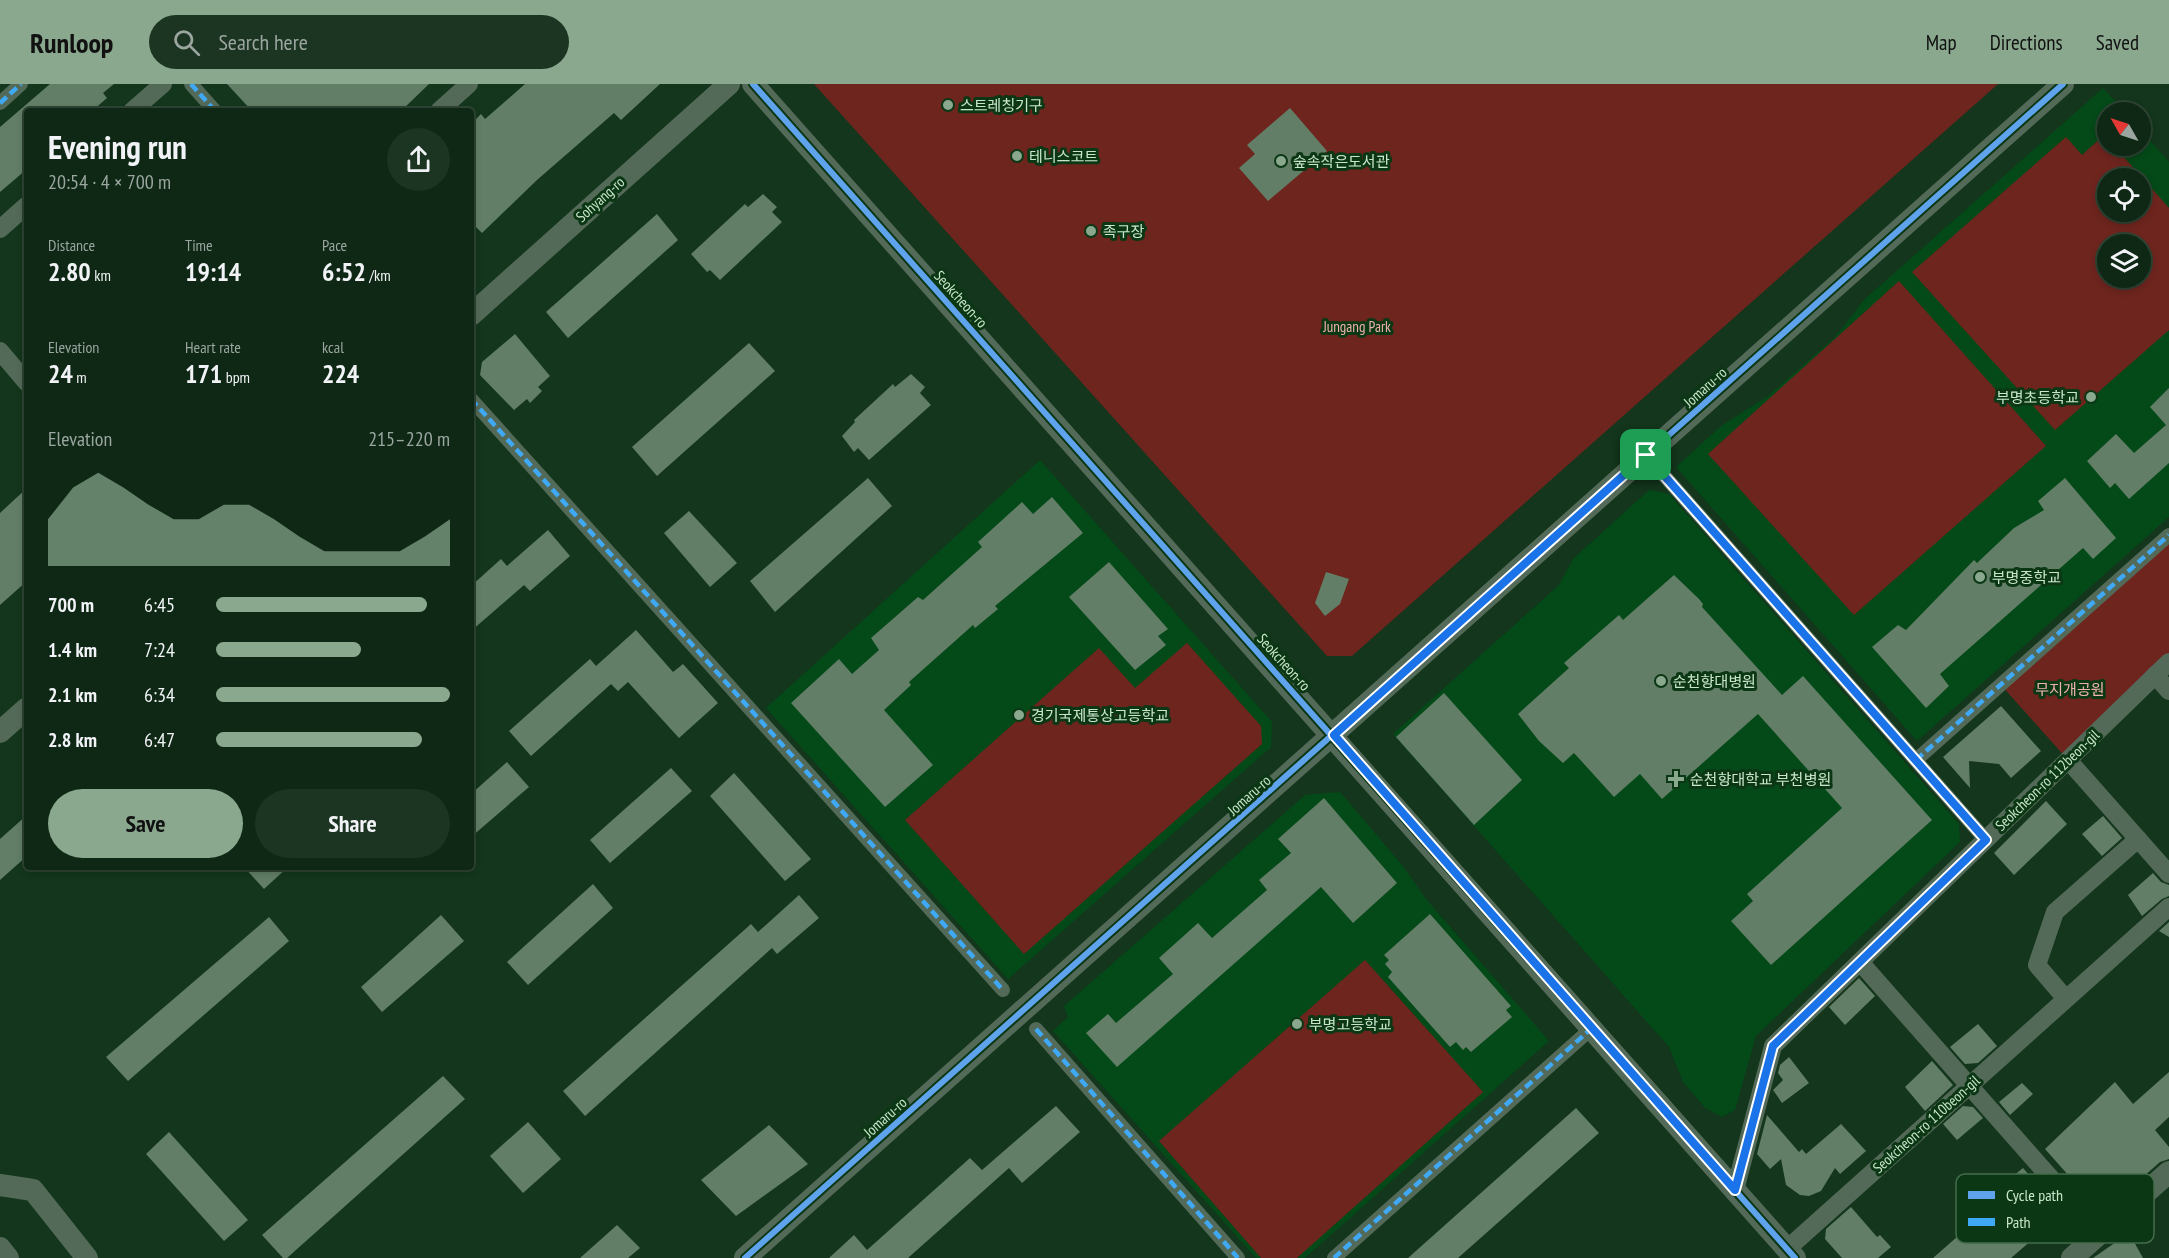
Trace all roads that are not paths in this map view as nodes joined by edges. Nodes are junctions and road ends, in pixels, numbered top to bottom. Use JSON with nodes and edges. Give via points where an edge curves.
{"nodes":[{"id":1,"x":21,"y":84,"type":"edge"},
{"id":2,"x":163,"y":84,"type":"edge"},
{"id":3,"x":191,"y":84,"type":"edge"},
{"id":4,"x":469,"y":84,"type":"edge"},
{"id":5,"x":729,"y":84,"type":"edge"},
{"id":6,"x":753,"y":84,"type":"edge"},
{"id":7,"x":2063,"y":84,"type":"edge"},
{"id":8,"x":0,"y":103,"type":"edge"},
{"id":9,"x":135,"y":108,"type":"edge"},
{"id":10,"x":212,"y":108,"type":"edge"},
{"id":11,"x":442,"y":108,"type":"edge"},
{"id":12,"x":24,"y":208,"type":"edge"},
{"id":13,"x":0,"y":229,"type":"edge"},
{"id":14,"x":474,"y":312,"type":"edge"},
{"id":15,"x":0,"y":351,"type":"edge"},
{"id":16,"x":24,"y":379,"type":"edge"},
{"id":17,"x":474,"y":402,"type":"edge"},
{"id":18,"x":1646,"y":455,"type":"junction"},
{"id":19,"x":2169,"y":535,"type":"edge"},
{"id":20,"x":2169,"y":662,"type":"edge"},
{"id":21,"x":2155,"y":675,"type":"junction"},
{"id":22,"x":2169,"y":691,"type":"edge"},
{"id":23,"x":24,"y":711,"type":"edge"},
{"id":24,"x":0,"y":732,"type":"edge"},
{"id":25,"x":1334,"y":735,"type":"junction"},
{"id":26,"x":1916,"y":760,"type":"junction"},
{"id":27,"x":2068,"y":760,"type":"junction"},
{"id":28,"x":2138,"y":839,"type":"junction"},
{"id":29,"x":1986,"y":840,"type":"junction"},
{"id":30,"x":2169,"y":874,"type":"edge"},
{"id":31,"x":2169,"y":907,"type":"edge"},
{"id":32,"x":1860,"y":962,"type":"junction"},
{"id":33,"x":1003,"y":990,"type":"dead end"},
{"id":34,"x":2066,"y":999,"type":"junction"},
{"id":35,"x":1592,"y":1028,"type":"junction"},
{"id":36,"x":1036,"y":1029,"type":"dead end"},
{"id":37,"x":1969,"y":1086,"type":"junction"},
{"id":38,"x":2169,"y":1173,"type":"edge"},
{"id":39,"x":2047,"y":1174,"type":"edge"},
{"id":40,"x":0,"y":1185,"type":"edge"},
{"id":41,"x":2154,"y":1186,"type":"edge"},
{"id":42,"x":1735,"y":1190,"type":"junction"},
{"id":43,"x":2089,"y":1243,"type":"edge"},
{"id":44,"x":0,"y":1248,"type":"edge"},
{"id":45,"x":1791,"y":1253,"type":"edge"},
{"id":46,"x":8,"y":1258,"type":"edge"},
{"id":47,"x":87,"y":1258,"type":"edge"},
{"id":48,"x":745,"y":1258,"type":"edge"},
{"id":49,"x":1238,"y":1258,"type":"edge"},
{"id":50,"x":1334,"y":1258,"type":"edge"},
{"id":51,"x":2072,"y":1258,"type":"edge"}],
"edges":[{"from":1,"to":8,"type":"street"},
{"from":2,"to":9,"type":"street"},
{"from":3,"to":10,"type":"street"},
{"from":4,"to":11,"type":"street"},
{"from":5,"to":14,"type":"street","name":"Sohyang-ro"},
{"from":6,"to":25,"type":"street","name":"Seokcheon-ro"},
{"from":7,"to":18,"type":"street","name":"Jomaru-ro"},
{"from":12,"to":13,"type":"street"},
{"from":15,"to":16,"type":"street"},
{"from":17,"to":33,"type":"street"},
{"from":18,"to":25,"type":"street","name":"Jomaru-ro"},
{"from":18,"to":26,"type":"street"},
{"from":19,"to":26,"type":"street"},
{"from":20,"to":21,"type":"street","name":"Seokcheon-ro 112beon-gil"},
{"from":21,"to":22,"type":"street"},
{"from":21,"to":27,"type":"street","name":"Seokcheon-ro 112beon-gil"},
{"from":23,"to":24,"type":"street"},
{"from":25,"to":35,"type":"street","name":"Seokcheon-ro"},
{"from":25,"to":48,"type":"street","name":"Jomaru-ro"},
{"from":26,"to":29,"type":"street"},
{"from":27,"to":28,"type":"street"},
{"from":27,"to":29,"type":"street","name":"Seokcheon-ro 112beon-gil"},
{"from":28,"to":30,"type":"street"},
{"from":28,"to":34,"type":"street","via":[[2055,912],[2037,965]]},
{"from":29,"to":32,"type":"street","name":"Seokcheon-ro 112beon-gil"},
{"from":31,"to":34,"type":"street","name":"Seokcheon-ro 110beon-gil"},
{"from":32,"to":37,"type":"street"},
{"from":32,"to":42,"type":"street","name":"Seokcheon-ro 112beon-gil","via":[[1773,1046]]},
{"from":34,"to":37,"type":"street","name":"Seokcheon-ro 110beon-gil"},
{"from":35,"to":42,"type":"street","name":"Seokcheon-ro"},
{"from":35,"to":50,"type":"street"},
{"from":36,"to":49,"type":"street"},
{"from":37,"to":39,"type":"street"},
{"from":37,"to":45,"type":"street","name":"Seokcheon-ro 110beon-gil"},
{"from":38,"to":41,"type":"street"},
{"from":40,"to":47,"type":"street","via":[[33,1190]]},
{"from":42,"to":45,"type":"street","name":"Seokcheon-ro"},
{"from":43,"to":51,"type":"street"},
{"from":44,"to":46,"type":"street"}]}
